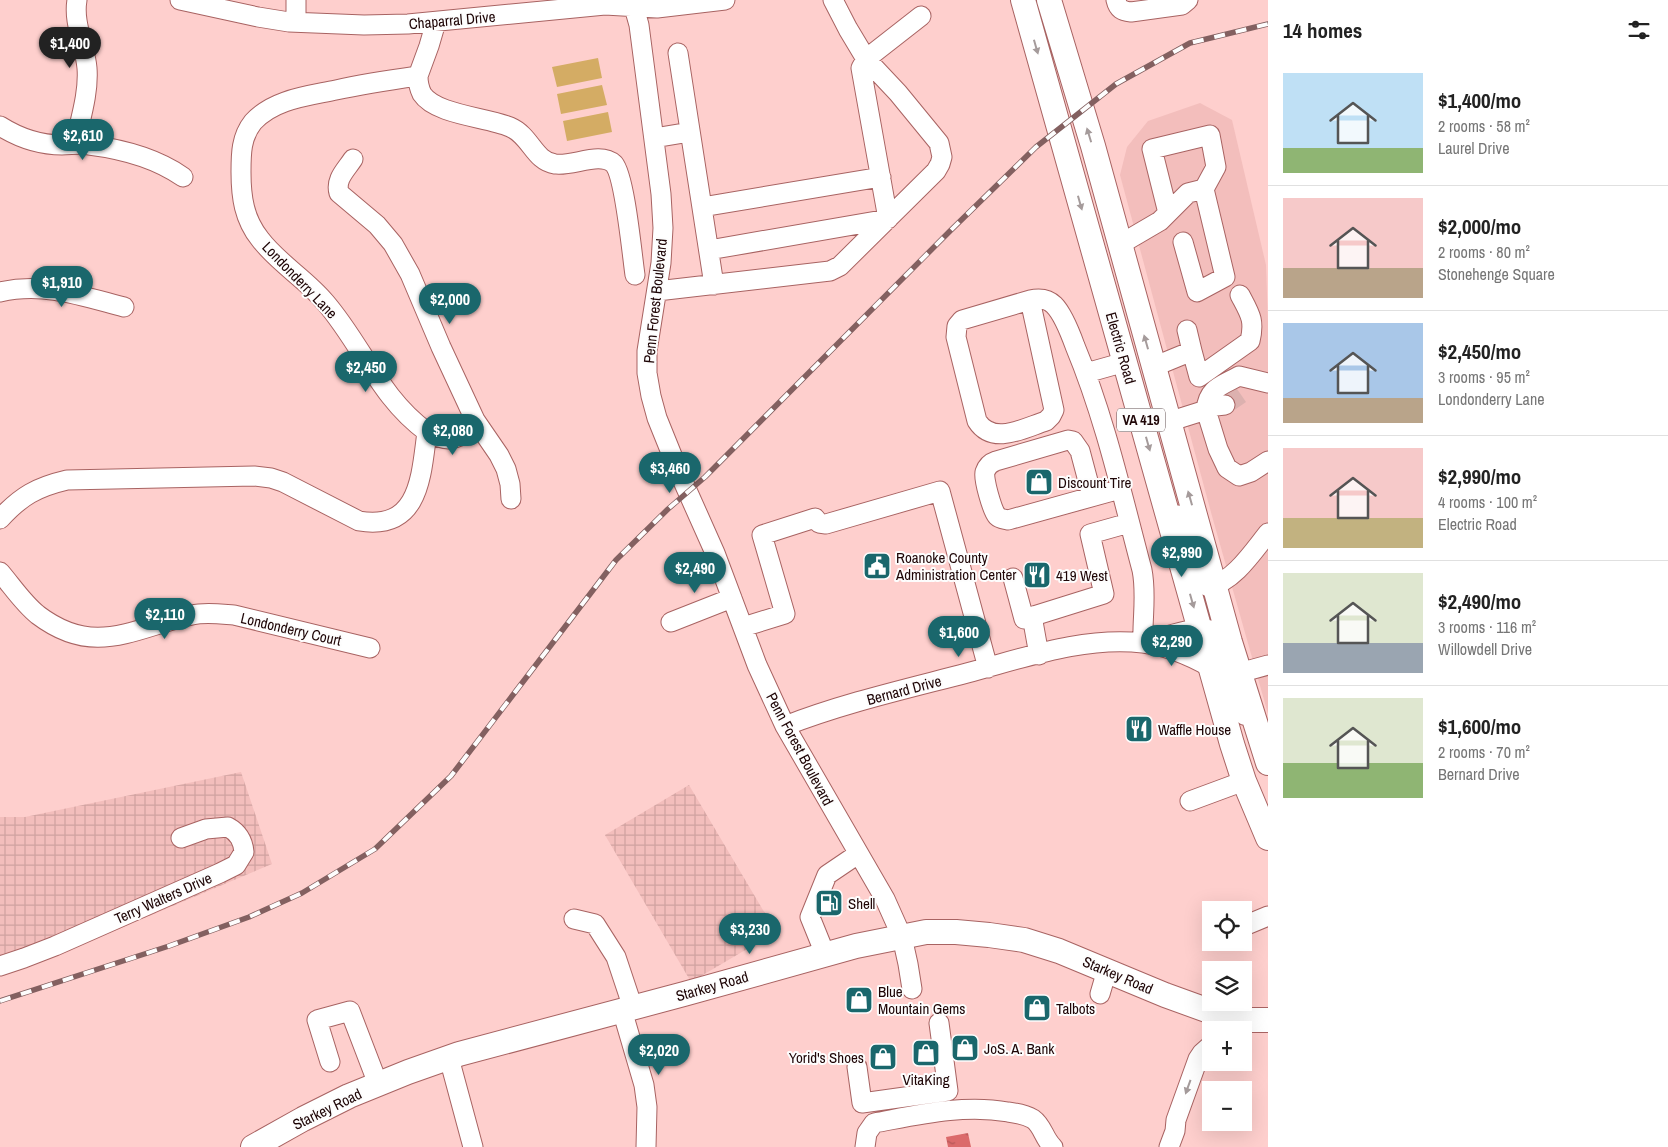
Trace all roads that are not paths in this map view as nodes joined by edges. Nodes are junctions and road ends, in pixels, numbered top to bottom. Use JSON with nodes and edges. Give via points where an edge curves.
{"nodes":[{"id":1,"x":77,"y":0,"type":"edge"},
{"id":2,"x":180,"y":0,"type":"edge"},
{"id":3,"x":296,"y":0,"type":"edge"},
{"id":4,"x":725,"y":0,"type":"edge"},
{"id":5,"x":834,"y":0,"type":"edge"},
{"id":6,"x":1023,"y":0,"type":"edge"},
{"id":7,"x":1049,"y":0,"type":"edge"},
{"id":8,"x":1116,"y":0,"type":"edge"},
{"id":9,"x":1188,"y":0,"type":"edge"},
{"id":10,"x":633,"y":3,"type":"edge"},
{"id":11,"x":486,"y":8,"type":"edge"},
{"id":12,"x":921,"y":16,"type":"dead end"},
{"id":13,"x":296,"y":22,"type":"junction"},
{"id":14,"x":436,"y":22,"type":"junction"},
{"id":15,"x":678,"y":53,"type":"dead end"},
{"id":16,"x":866,"y":59,"type":"junction"},
{"id":17,"x":418,"y":76,"type":"junction"},
{"id":18,"x":0,"y":126,"type":"edge"},
{"id":19,"x":690,"y":132,"type":"junction"},
{"id":20,"x":654,"y":138,"type":"junction"},
{"id":21,"x":75,"y":144,"type":"junction"},
{"id":22,"x":354,"y":159,"type":"dead end"},
{"id":23,"x":183,"y":177,"type":"dead end"},
{"id":24,"x":881,"y":178,"type":"junction"},
{"id":25,"x":1204,"y":189,"type":"junction"},
{"id":26,"x":702,"y":207,"type":"junction"},
{"id":27,"x":1168,"y":213,"type":"junction"},
{"id":28,"x":888,"y":219,"type":"junction"},
{"id":29,"x":1184,"y":242,"type":"dead end"},
{"id":30,"x":1119,"y":245,"type":"junction"},
{"id":31,"x":708,"y":250,"type":"junction"},
{"id":32,"x":635,"y":275,"type":"dead end"},
{"id":33,"x":714,"y":285,"type":"junction"},
{"id":34,"x":657,"y":291,"type":"junction"},
{"id":35,"x":0,"y":292,"type":"edge"},
{"id":36,"x":1240,"y":295,"type":"dead end"},
{"id":37,"x":1030,"y":300,"type":"junction"},
{"id":38,"x":124,"y":307,"type":"dead end"},
{"id":39,"x":1187,"y":330,"type":"dead end"},
{"id":40,"x":1192,"y":351,"type":"junction"},
{"id":41,"x":1125,"y":362,"type":"junction"},
{"id":42,"x":1153,"y":366,"type":"junction"},
{"id":43,"x":1086,"y":373,"type":"junction"},
{"id":44,"x":1252,"y":385,"type":"edge"},
{"id":45,"x":1216,"y":404,"type":"junction"},
{"id":46,"x":1168,"y":422,"type":"junction"},
{"id":47,"x":478,"y":426,"type":"junction"},
{"id":48,"x":427,"y":432,"type":"junction"},
{"id":49,"x":1267,"y":464,"type":"edge"},
{"id":50,"x":1157,"y":477,"type":"junction"},
{"id":51,"x":1120,"y":489,"type":"junction"},
{"id":52,"x":1092,"y":496,"type":"junction"},
{"id":53,"x":511,"y":499,"type":"dead end"},
{"id":54,"x":0,"y":519,"type":"edge"},
{"id":55,"x":1129,"y":523,"type":"junction"},
{"id":56,"x":1268,"y":533,"type":"edge"},
{"id":57,"x":1245,"y":560,"type":"junction"},
{"id":58,"x":1208,"y":563,"type":"junction"},
{"id":59,"x":0,"y":572,"type":"edge"},
{"id":60,"x":1012,"y":578,"type":"dead end"},
{"id":61,"x":1214,"y":585,"type":"junction"},
{"id":62,"x":732,"y":598,"type":"junction"},
{"id":63,"x":1032,"y":616,"type":"junction"},
{"id":64,"x":671,"y":622,"type":"dead end"},
{"id":65,"x":743,"y":627,"type":"junction"},
{"id":66,"x":1200,"y":630,"type":"junction"},
{"id":67,"x":1143,"y":643,"type":"junction"},
{"id":68,"x":370,"y":648,"type":"dead end"},
{"id":69,"x":1039,"y":655,"type":"junction"},
{"id":70,"x":1268,"y":665,"type":"edge"},
{"id":71,"x":1210,"y":667,"type":"junction"},
{"id":72,"x":988,"y":668,"type":"junction"},
{"id":73,"x":1238,"y":673,"type":"junction"},
{"id":74,"x":784,"y":726,"type":"junction"},
{"id":75,"x":1265,"y":754,"type":"edge"},
{"id":76,"x":1244,"y":781,"type":"junction"},
{"id":77,"x":1190,"y":801,"type":"dead end"},
{"id":78,"x":181,"y":838,"type":"dead end"},
{"id":79,"x":1268,"y":838,"type":"edge"},
{"id":80,"x":858,"y":854,"type":"junction"},
{"id":81,"x":1268,"y":916,"type":"edge"},
{"id":82,"x":574,"y":919,"type":"dead end"},
{"id":83,"x":1252,"y":923,"type":"edge"},
{"id":84,"x":902,"y":937,"type":"junction"},
{"id":85,"x":825,"y":954,"type":"junction"},
{"id":86,"x":0,"y":966,"type":"edge"},
{"id":87,"x":1107,"y":970,"type":"junction"},
{"id":88,"x":912,"y":989,"type":"dead end"},
{"id":89,"x":1100,"y":994,"type":"dead end"},
{"id":90,"x":627,"y":1009,"type":"junction"},
{"id":91,"x":1268,"y":1020,"type":"edge"},
{"id":92,"x":1216,"y":1021,"type":"edge"},
{"id":93,"x":1239,"y":1021,"type":"edge"},
{"id":94,"x":939,"y":1022,"type":"dead end"},
{"id":95,"x":1202,"y":1053,"type":"edge"},
{"id":96,"x":449,"y":1058,"type":"junction"},
{"id":97,"x":330,"y":1062,"type":"dead end"},
{"id":98,"x":857,"y":1067,"type":"dead end"},
{"id":99,"x":378,"y":1084,"type":"junction"},
{"id":100,"x":1172,"y":1139,"type":"edge"},
{"id":101,"x":253,"y":1147,"type":"edge"},
{"id":102,"x":473,"y":1147,"type":"edge"},
{"id":103,"x":646,"y":1147,"type":"edge"},
{"id":104,"x":865,"y":1147,"type":"edge"},
{"id":105,"x":1053,"y":1147,"type":"edge"}],
"edges":[{"from":1,"to":21,"type":"street","via":[[77,21],[87,82]]},
{"from":2,"to":13,"type":"street","name":"Chaparral Drive"},
{"from":3,"to":13,"type":"street"},
{"from":4,"to":10,"type":"street","name":"Chaparral Drive","via":[[657,8]]},
{"from":5,"to":16,"type":"street"},
{"from":6,"to":41,"type":"main road","name":"Electric Road","number":"VA 419","one_way":true},
{"from":30,"to":7,"type":"main road","name":"Electric Road","number":"VA 419","one_way":true},
{"from":8,"to":9,"type":"street","via":[[1118,7],[1131,12],[1182,5]]},
{"from":10,"to":11,"type":"street","name":"Chaparral Drive"},
{"from":10,"to":20,"type":"street","name":"Penn Forest Boulevard","via":[[639,25]]},
{"from":11,"to":14,"type":"street","name":"Chaparral Drive"},
{"from":12,"to":16,"type":"street"},
{"from":13,"to":14,"type":"street","name":"Chaparral Drive","via":[[364,26]]},
{"from":14,"to":17,"type":"street"},
{"from":15,"to":19,"type":"street"},
{"from":16,"to":24,"type":"street","via":[[861,68]]},
{"from":16,"to":28,"type":"street","via":[[939,143],[941,151],[936,171]]},
{"from":17,"to":32,"type":"street","via":[[419,86],[427,100],[449,112],[519,131],[537,154],[552,164],[601,158],[615,166],[625,203]]},
{"from":17,"to":48,"type":"street","name":"Londonderry Lane","via":[[296,98],[261,115],[244,137],[240,192],[250,224],[260,239],[324,301],[397,406]]},
{"from":18,"to":21,"type":"street","via":[[30,141],[48,145]]},
{"from":19,"to":20,"type":"street"},
{"from":19,"to":26,"type":"street"},
{"from":20,"to":34,"type":"street","name":"Penn Forest Boulevard","via":[[663,228]]},
{"from":21,"to":23,"type":"street","via":[[104,147],[153,160]]},
{"from":22,"to":47,"type":"street","via":[[338,180],[338,193],[377,225],[393,244],[410,274]]},
{"from":24,"to":26,"type":"street"},
{"from":24,"to":28,"type":"street"},
{"from":25,"to":27,"type":"street","via":[[1188,192]]},
{"from":25,"to":27,"type":"street","via":[[1216,167],[1210,135],[1152,149]]},
{"from":25,"to":29,"type":"street","via":[[1225,277],[1198,292]]},
{"from":26,"to":31,"type":"street"},
{"from":27,"to":30,"type":"street"},
{"from":28,"to":31,"type":"street"},
{"from":28,"to":33,"type":"street","via":[[840,266],[830,271]]},
{"from":42,"to":30,"type":"main road","name":"Electric Road","number":"VA 419","one_way":true},
{"from":31,"to":33,"type":"street"},
{"from":33,"to":34,"type":"street"},
{"from":34,"to":62,"type":"street","name":"Penn Forest Boulevard","via":[[647,351],[651,396],[657,418]]},
{"from":35,"to":38,"type":"street","via":[[53,289]]},
{"from":36,"to":40,"type":"street","via":[[1250,312],[1253,326],[1250,342],[1199,377]]},
{"from":37,"to":37,"type":"street","via":[[962,320],[957,326],[956,337],[978,420],[987,432],[1004,434],[1046,421],[1054,410]]},
{"from":37,"to":43,"type":"street","via":[[1047,300],[1058,309]]},
{"from":39,"to":40,"type":"street"},
{"from":40,"to":42,"type":"street"},
{"from":41,"to":43,"type":"street"},
{"from":41,"to":50,"type":"main road","name":"Electric Road","number":"VA 419","one_way":true},
{"from":42,"to":46,"type":"main road","name":"Electric Road","number":"VA 419"},
{"from":43,"to":51,"type":"street"},
{"from":44,"to":45,"type":"street","via":[[1239,376],[1210,393],[1207,401]]},
{"from":45,"to":46,"type":"street"},
{"from":45,"to":49,"type":"street","via":[[1218,449],[1227,468],[1239,476]]},
{"from":58,"to":46,"type":"main road","name":"Electric Road","number":"VA 419","one_way":true},
{"from":47,"to":48,"type":"street","via":[[448,440]]},
{"from":47,"to":53,"type":"street","via":[[506,469]]},
{"from":48,"to":54,"type":"street","via":[[421,475],[413,500],[395,517],[383,522],[358,521],[283,482],[254,476],[67,480],[35,490]]},
{"from":50,"to":61,"type":"street","via":[[1169,493],[1199,576],[1204,585]]},
{"from":50,"to":66,"type":"main road","name":"Electric Road","number":"VA 419","one_way":true},
{"from":51,"to":52,"type":"street"},
{"from":51,"to":55,"type":"street"},
{"from":52,"to":52,"type":"street","via":[[1002,519],[994,510],[985,470],[996,461],[1073,441],[1080,451]]},
{"from":55,"to":63,"type":"street","via":[[1090,534],[1104,594]]},
{"from":55,"to":67,"type":"street","via":[[1144,582]]},
{"from":56,"to":57,"type":"street"},
{"from":57,"to":58,"type":"street","via":[[1233,564]]},
{"from":57,"to":61,"type":"street","via":[[1227,580]]},
{"from":58,"to":61,"type":"main road","name":"Electric Road","number":"VA 419"},
{"from":59,"to":68,"type":"street","name":"Londonderry Court","via":[[38,614],[69,632],[86,637],[121,635],[193,615],[214,614],[234,615]]},
{"from":60,"to":63,"type":"street","via":[[1024,619]]},
{"from":61,"to":73,"type":"main road","name":"Electric Road","number":"VA 419"},
{"from":62,"to":64,"type":"street"},
{"from":62,"to":65,"type":"street","name":"Penn Forest Boulevard"},
{"from":63,"to":69,"type":"street"},
{"from":65,"to":72,"type":"street","via":[[785,614],[762,535],[815,518],[826,524],[940,491]]},
{"from":65,"to":74,"type":"street","name":"Penn Forest Boulevard"},
{"from":66,"to":67,"type":"street","name":"Bernard Drive"},
{"from":66,"to":71,"type":"main road","name":"Electric Road","number":"VA 419"},
{"from":66,"to":75,"type":"street","via":[[1211,630],[1214,634],[1231,688]]},
{"from":67,"to":69,"type":"street","name":"Bernard Drive","via":[[1094,642]]},
{"from":67,"to":71,"type":"street","name":"Bernard Drive","via":[[1180,651]]},
{"from":69,"to":72,"type":"street","name":"Bernard Drive"},
{"from":70,"to":73,"type":"street"},
{"from":71,"to":76,"type":"main road","name":"Electric Road","number":"VA 419"},
{"from":72,"to":74,"type":"street","name":"Bernard Drive","via":[[829,710]]},
{"from":73,"to":75,"type":"main road","name":"Electric Road","number":"VA 419"},
{"from":74,"to":80,"type":"street","name":"Penn Forest Boulevard"},
{"from":76,"to":77,"type":"street"},
{"from":76,"to":79,"type":"main road","name":"Electric Road","number":"VA 419"},
{"from":78,"to":86,"type":"street","name":"Terry Walters Drive","via":[[206,829],[228,827],[239,836],[244,852],[236,865],[220,873],[55,946]]},
{"from":80,"to":84,"type":"street","name":"Penn Forest Boulevard","via":[[885,899]]},
{"from":80,"to":85,"type":"street","via":[[828,875],[810,917]]},
{"from":81,"to":83,"type":"street"},
{"from":82,"to":90,"type":"street","via":[[595,924],[616,957]]},
{"from":84,"to":85,"type":"main road","name":"Starkey Road"},
{"from":84,"to":87,"type":"main road","name":"Starkey Road","via":[[926,932],[956,932],[1024,940]]},
{"from":84,"to":88,"type":"street","name":"Penn Forest Boulevard"},
{"from":85,"to":90,"type":"main road","name":"Starkey Road"},
{"from":87,"to":89,"type":"street"},
{"from":87,"to":92,"type":"main road","name":"Starkey Road"},
{"from":90,"to":96,"type":"main road","name":"Starkey Road"},
{"from":90,"to":103,"type":"street","via":[[644,1084],[648,1126]]},
{"from":91,"to":93,"type":"main road","name":"Starkey Road"},
{"from":94,"to":98,"type":"street","via":[[948,1091],[862,1103]]},
{"from":95,"to":100,"type":"street","one_way":true},
{"from":96,"to":99,"type":"main road","name":"Starkey Road"},
{"from":96,"to":102,"type":"street"},
{"from":97,"to":99,"type":"street","via":[[317,1020],[350,1011]]},
{"from":99,"to":101,"type":"main road","name":"Starkey Road","via":[[303,1119]]},
{"from":104,"to":105,"type":"street","via":[[866,1133],[874,1123],[981,1109],[1029,1117],[1036,1121]]}]}
